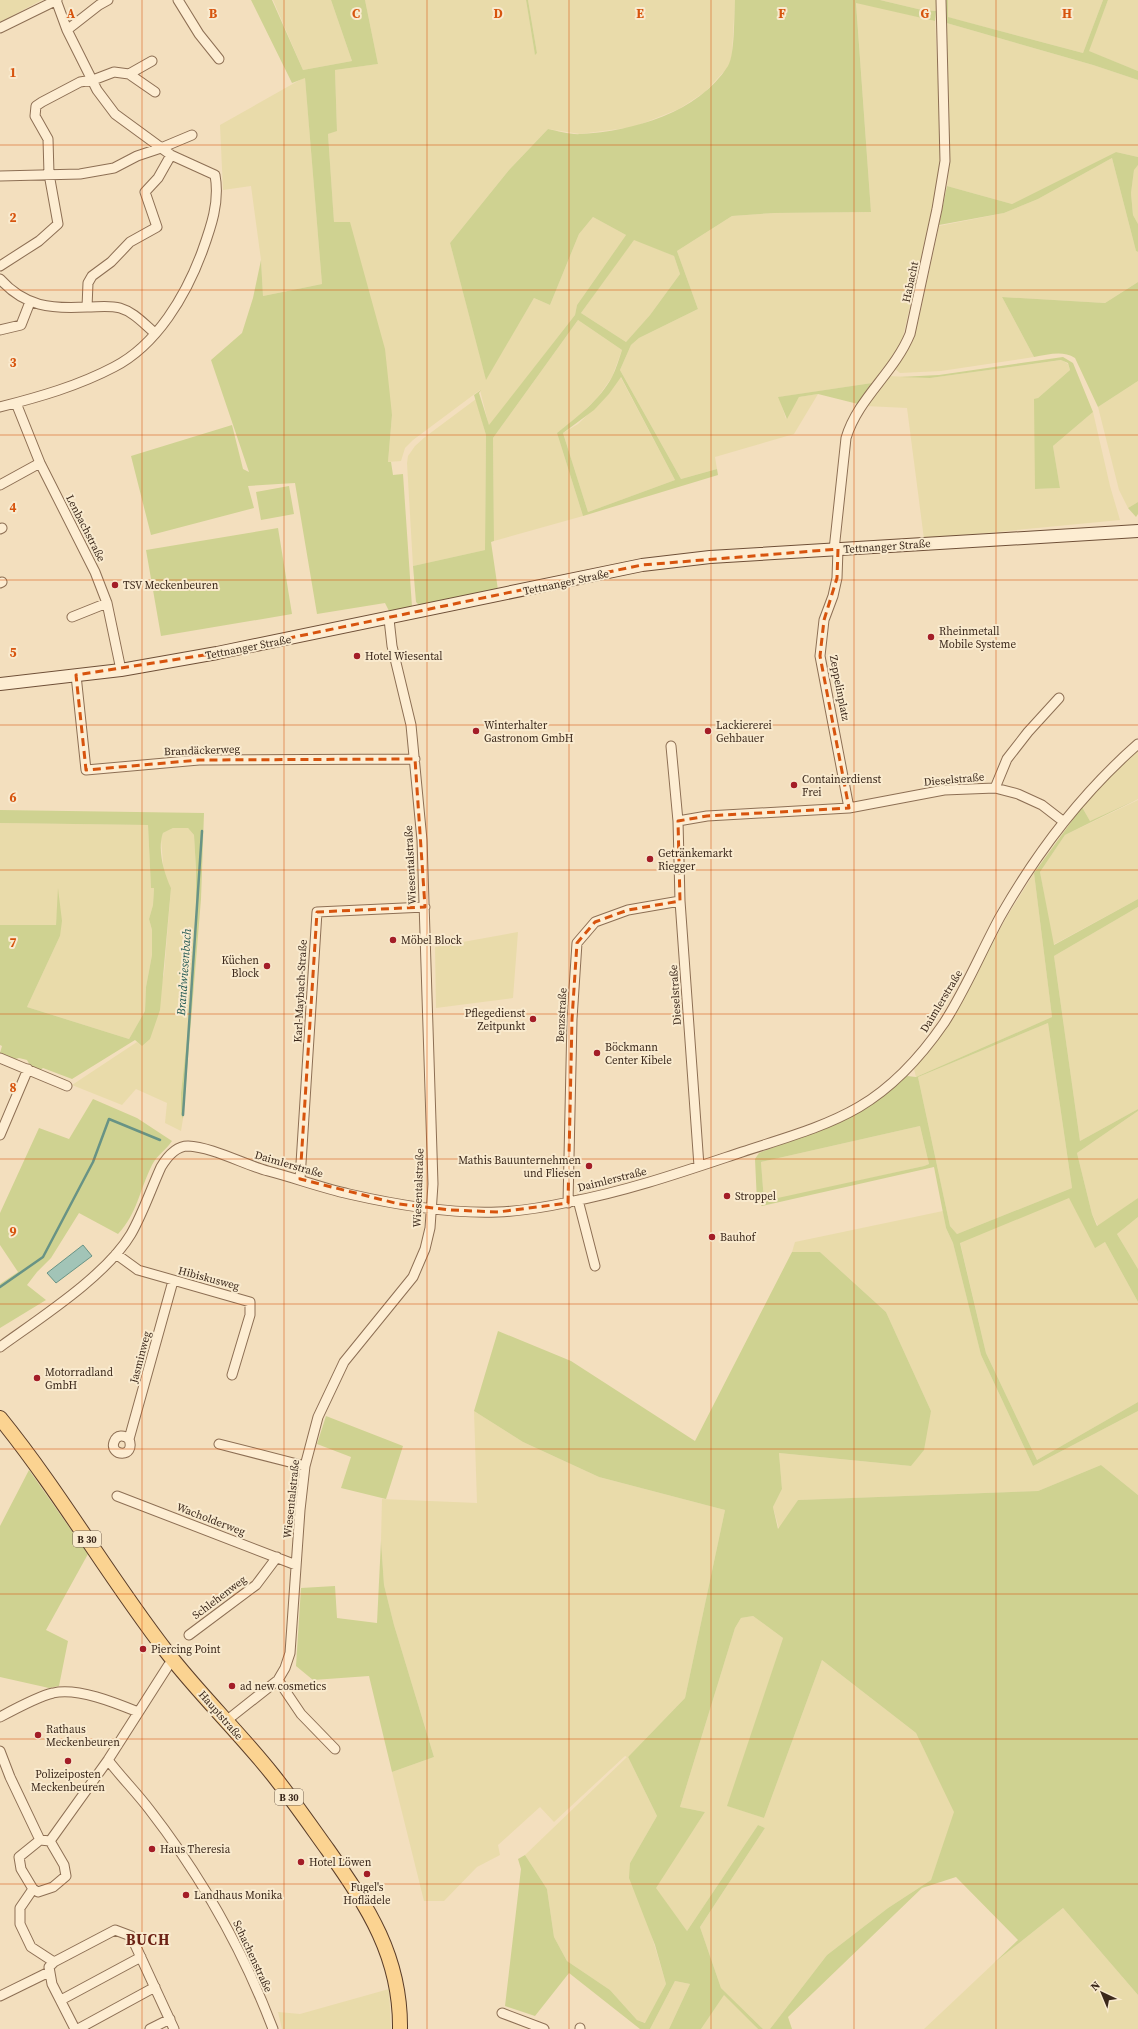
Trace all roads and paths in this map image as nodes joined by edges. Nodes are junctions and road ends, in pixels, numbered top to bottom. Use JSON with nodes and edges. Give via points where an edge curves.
{"nodes":[{"id":1,"x":57,"y":0,"type":"edge"},
{"id":2,"x":108,"y":0,"type":"edge"},
{"id":3,"x":178,"y":0,"type":"edge"},
{"id":4,"x":941,"y":0,"type":"edge"},
{"id":5,"x":0,"y":28,"type":"edge"},
{"id":6,"x":67,"y":30,"type":"junction"},
{"id":7,"x":219,"y":59,"type":"dead end"},
{"id":8,"x":152,"y":61,"type":"dead end"},
{"id":9,"x":129,"y":74,"type":"junction"},
{"id":10,"x":93,"y":80,"type":"junction"},
{"id":11,"x":155,"y":92,"type":"dead end"},
{"id":12,"x":192,"y":135,"type":"dead end"},
{"id":13,"x":161,"y":148,"type":"junction"},
{"id":14,"x":171,"y":155,"type":"junction"},
{"id":15,"x":49,"y":174,"type":"junction"},
{"id":16,"x":0,"y":176,"type":"edge"},
{"id":17,"x":0,"y":266,"type":"edge"},
{"id":18,"x":0,"y":279,"type":"edge"},
{"id":19,"x":30,"y":302,"type":"junction"},
{"id":20,"x":86,"y":307,"type":"junction"},
{"id":21,"x":0,"y":330,"type":"edge"},
{"id":22,"x":155,"y":333,"type":"junction"},
{"id":23,"x":16,"y":403,"type":"junction"},
{"id":24,"x":0,"y":407,"type":"edge"},
{"id":25,"x":40,"y":463,"type":"junction"},
{"id":26,"x":0,"y":484,"type":"edge"},
{"id":27,"x":1138,"y":531,"type":"edge"},
{"id":28,"x":836,"y":549,"type":"junction"},
{"id":29,"x":107,"y":603,"type":"junction"},
{"id":30,"x":72,"y":617,"type":"dead end"},
{"id":31,"x":389,"y":619,"type":"junction"},
{"id":32,"x":121,"y":670,"type":"junction"},
{"id":33,"x":76,"y":675,"type":"junction"},
{"id":34,"x":0,"y":680,"type":"edge"},
{"id":35,"x":0,"y":684,"type":"edge"},
{"id":36,"x":1059,"y":698,"type":"dead end"},
{"id":37,"x":1138,"y":744,"type":"edge"},
{"id":38,"x":671,"y":746,"type":"dead end"},
{"id":39,"x":415,"y":759,"type":"junction"},
{"id":40,"x":995,"y":788,"type":"junction"},
{"id":41,"x":849,"y":808,"type":"junction"},
{"id":42,"x":678,"y":821,"type":"junction"},
{"id":43,"x":1064,"y":822,"type":"junction"},
{"id":44,"x":680,"y":901,"type":"junction"},
{"id":45,"x":425,"y":907,"type":"junction"},
{"id":46,"x":0,"y":1058,"type":"edge"},
{"id":47,"x":28,"y":1069,"type":"junction"},
{"id":48,"x":67,"y":1086,"type":"dead end"},
{"id":49,"x":0,"y":1135,"type":"edge"},
{"id":50,"x":699,"y":1166,"type":"junction"},
{"id":51,"x":300,"y":1179,"type":"junction"},
{"id":52,"x":578,"y":1200,"type":"junction"},
{"id":53,"x":568,"y":1203,"type":"junction"},
{"id":54,"x":431,"y":1208,"type":"junction"},
{"id":55,"x":116,"y":1254,"type":"junction"},
{"id":56,"x":596,"y":1266,"type":"dead end"},
{"id":57,"x":173,"y":1281,"type":"junction"},
{"id":58,"x":0,"y":1347,"type":"edge"},
{"id":59,"x":232,"y":1375,"type":"dead end"},
{"id":60,"x":0,"y":1418,"type":"edge"},
{"id":61,"x":130,"y":1439,"type":"dead end"},
{"id":62,"x":219,"y":1444,"type":"dead end"},
{"id":63,"x":305,"y":1466,"type":"junction"},
{"id":64,"x":117,"y":1496,"type":"dead end"},
{"id":65,"x":277,"y":1557,"type":"junction"},
{"id":66,"x":296,"y":1565,"type":"junction"},
{"id":67,"x":189,"y":1635,"type":"dead end"},
{"id":68,"x":174,"y":1660,"type":"junction"},
{"id":69,"x":278,"y":1680,"type":"junction"},
{"id":70,"x":138,"y":1712,"type":"junction"},
{"id":71,"x":0,"y":1717,"type":"edge"},
{"id":72,"x":226,"y":1721,"type":"junction"},
{"id":73,"x":335,"y":1749,"type":"dead end"},
{"id":74,"x":0,"y":1751,"type":"edge"},
{"id":75,"x":108,"y":1760,"type":"junction"},
{"id":76,"x":45,"y":1840,"type":"junction"},
{"id":77,"x":33,"y":1890,"type":"junction"},
{"id":78,"x":141,"y":1957,"type":"junction"},
{"id":79,"x":54,"y":1962,"type":"junction"},
{"id":80,"x":49,"y":1972,"type":"junction"},
{"id":81,"x":155,"y":1987,"type":"junction"},
{"id":82,"x":0,"y":1996,"type":"edge"},
{"id":83,"x":61,"y":2000,"type":"junction"},
{"id":84,"x":502,"y":2014,"type":"dead end"},
{"id":85,"x":170,"y":2019,"type":"junction"},
{"id":86,"x":75,"y":2029,"type":"edge"},
{"id":87,"x":78,"y":2029,"type":"edge"},
{"id":88,"x":150,"y":2029,"type":"edge"},
{"id":89,"x":174,"y":2029,"type":"edge"},
{"id":90,"x":273,"y":2029,"type":"edge"},
{"id":91,"x":400,"y":2029,"type":"edge"},
{"id":92,"x":544,"y":2029,"type":"edge"}],
"edges":[{"from":1,"to":5,"type":"street"},
{"from":1,"to":6,"type":"street"},
{"from":2,"to":6,"type":"street"},
{"from":3,"to":7,"type":"street"},
{"from":4,"to":28,"type":"street","name":"Habacht","via":[[946,143],[940,197],[910,334],[901,353],[862,405],[849,427]]},
{"from":6,"to":10,"type":"street"},
{"from":8,"to":9,"type":"street"},
{"from":9,"to":10,"type":"street","via":[[114,72]]},
{"from":9,"to":11,"type":"street"},
{"from":10,"to":13,"type":"street","via":[[97,90],[115,114]]},
{"from":10,"to":15,"type":"street","via":[[80,82],[36,106],[35,116],[48,139]]},
{"from":12,"to":13,"type":"street"},
{"from":13,"to":14,"type":"street"},
{"from":13,"to":15,"type":"street","via":[[137,156],[114,168],[80,174]]},
{"from":14,"to":20,"type":"street","via":[[158,178],[145,192],[158,227],[130,242],[111,262],[92,276],[88,283]]},
{"from":14,"to":22,"type":"street","via":[[215,175],[217,201],[210,231],[193,277],[175,310]]},
{"from":15,"to":16,"type":"street"},
{"from":15,"to":17,"type":"street","via":[[58,224],[39,241]]},
{"from":18,"to":19,"type":"street","via":[[22,299]]},
{"from":19,"to":20,"type":"street","via":[[58,308]]},
{"from":19,"to":21,"type":"street","via":[[21,325]]},
{"from":20,"to":22,"type":"street","via":[[120,308],[137,317]]},
{"from":22,"to":23,"type":"street","via":[[137,352],[115,367],[58,391]]},
{"from":23,"to":24,"type":"street"},
{"from":23,"to":25,"type":"street","name":"Lenbachstraße"},
{"from":25,"to":26,"type":"street"},
{"from":25,"to":29,"type":"street","name":"Lenbachstraße","via":[[95,572]]},
{"from":27,"to":28,"type":"main road","name":"Tettnanger Straße"},
{"from":28,"to":31,"type":"main road","name":"Tettnanger Straße","via":[[710,557],[642,565]]},
{"from":28,"to":41,"type":"street","name":"Zeppelinplatz","via":[[837,578],[824,620],[820,656]]},
{"from":29,"to":30,"type":"street"},
{"from":29,"to":32,"type":"street","name":"Lenbachstraße"},
{"from":31,"to":32,"type":"main road","name":"Tettnanger Straße"},
{"from":31,"to":39,"type":"street","name":"Wiesentalstraße","via":[[392,646],[411,725]]},
{"from":32,"to":33,"type":"main road","name":"Tettnanger Straße"},
{"from":33,"to":35,"type":"main road","name":"Tettnanger Straße"},
{"from":33,"to":39,"type":"street","name":"Brandäckerweg","via":[[86,770],[199,760]]},
{"from":34,"to":35,"type":"street"},
{"from":36,"to":40,"type":"street","name":"Dieselstraße","via":[[1007,759]]},
{"from":37,"to":43,"type":"street","name":"Daimlerstraße","via":[[1104,776]]},
{"from":38,"to":42,"type":"street","name":"Dieselstraße"},
{"from":39,"to":45,"type":"street","name":"Wiesentalstraße"},
{"from":40,"to":41,"type":"street","name":"Dieselstraße","via":[[944,790]]},
{"from":40,"to":43,"type":"street","name":"Dieselstraße","via":[[1018,794],[1042,805]]},
{"from":41,"to":42,"type":"street","name":"Dieselstraße","via":[[706,816]]},
{"from":42,"to":44,"type":"street","name":"Dieselstraße"},
{"from":43,"to":50,"type":"street","name":"Daimlerstraße","via":[[1000,918],[944,1022],[910,1065],[861,1106],[820,1126]]},
{"from":44,"to":50,"type":"street","name":"Dieselstraße"},
{"from":44,"to":53,"type":"street","name":"Benzstraße","via":[[628,910],[595,922],[577,943],[572,1019]]},
{"from":45,"to":51,"type":"street","name":"Karl-Maybach-Straße","via":[[317,912]]},
{"from":45,"to":54,"type":"street","name":"Wiesentalstraße","via":[[433,1184]]},
{"from":46,"to":47,"type":"street"},
{"from":47,"to":48,"type":"street"},
{"from":47,"to":49,"type":"street"},
{"from":50,"to":52,"type":"street","name":"Daimlerstraße","via":[[639,1186]]},
{"from":51,"to":54,"type":"street","name":"Daimlerstraße","via":[[346,1193]]},
{"from":51,"to":55,"type":"street","name":"Daimlerstraße","via":[[190,1146],[178,1148],[161,1167],[131,1234]]},
{"from":52,"to":53,"type":"street","name":"Daimlerstraße"},
{"from":52,"to":56,"type":"street"},
{"from":53,"to":54,"type":"street","name":"Daimlerstraße","via":[[498,1212]]},
{"from":54,"to":63,"type":"street","name":"Wiesentalstraße","via":[[425,1249],[413,1277],[344,1362],[318,1417]]},
{"from":55,"to":57,"type":"street","name":"Hibiskusweg","via":[[138,1270]]},
{"from":55,"to":58,"type":"street","name":"Daimlerstraße","via":[[78,1289]]},
{"from":57,"to":59,"type":"street","name":"Hibiskusweg","via":[[250,1302],[250,1314]]},
{"from":57,"to":61,"type":"street","name":"Jasminweg"},
{"from":60,"to":68,"type":"main road","name":"Hauptstraße","number":"B 30"},
{"from":62,"to":63,"type":"street"},
{"from":63,"to":66,"type":"street","name":"Wiesentalstraße"},
{"from":64,"to":65,"type":"street","name":"Wacholderweg"},
{"from":65,"to":66,"type":"street","name":"Wacholderweg"},
{"from":65,"to":67,"type":"street","name":"Schlehenweg","via":[[256,1584]]},
{"from":66,"to":69,"type":"street","name":"Wiesentalstraße","via":[[290,1653]]},
{"from":68,"to":70,"type":"street"},
{"from":68,"to":72,"type":"main road","name":"Hauptstraße","number":"B 30"},
{"from":69,"to":72,"type":"street","name":"Wiesentalstraße"},
{"from":69,"to":73,"type":"street","via":[[301,1714]]},
{"from":70,"to":71,"type":"street","via":[[104,1698],[62,1692],[52,1693]]},
{"from":70,"to":75,"type":"street"},
{"from":72,"to":91,"type":"main road","name":"Hauptstraße","number":"B 30","via":[[303,1815],[365,1906],[383,1939],[393,1968],[398,1991]]},
{"from":74,"to":76,"type":"street","via":[[10,1778]]},
{"from":75,"to":76,"type":"street"},
{"from":75,"to":90,"type":"street","name":"Schachenstraße","via":[[148,1807],[199,1879],[231,1934]]},
{"from":76,"to":77,"type":"street","via":[[19,1857],[21,1869]]},
{"from":76,"to":77,"type":"street","via":[[64,1865],[66,1876],[53,1886],[38,1892]]},
{"from":77,"to":79,"type":"street","via":[[20,1908],[20,1924],[31,1947]]},
{"from":78,"to":79,"type":"street","via":[[131,1936],[115,1930]]},
{"from":78,"to":81,"type":"street"},
{"from":78,"to":83,"type":"street"},
{"from":79,"to":80,"type":"street","via":[[49,1966]]},
{"from":80,"to":82,"type":"street"},
{"from":80,"to":83,"type":"street"},
{"from":81,"to":85,"type":"street"},
{"from":81,"to":87,"type":"street"},
{"from":83,"to":86,"type":"street"},
{"from":84,"to":92,"type":"street"},
{"from":85,"to":88,"type":"street"},
{"from":85,"to":89,"type":"street"}]}
